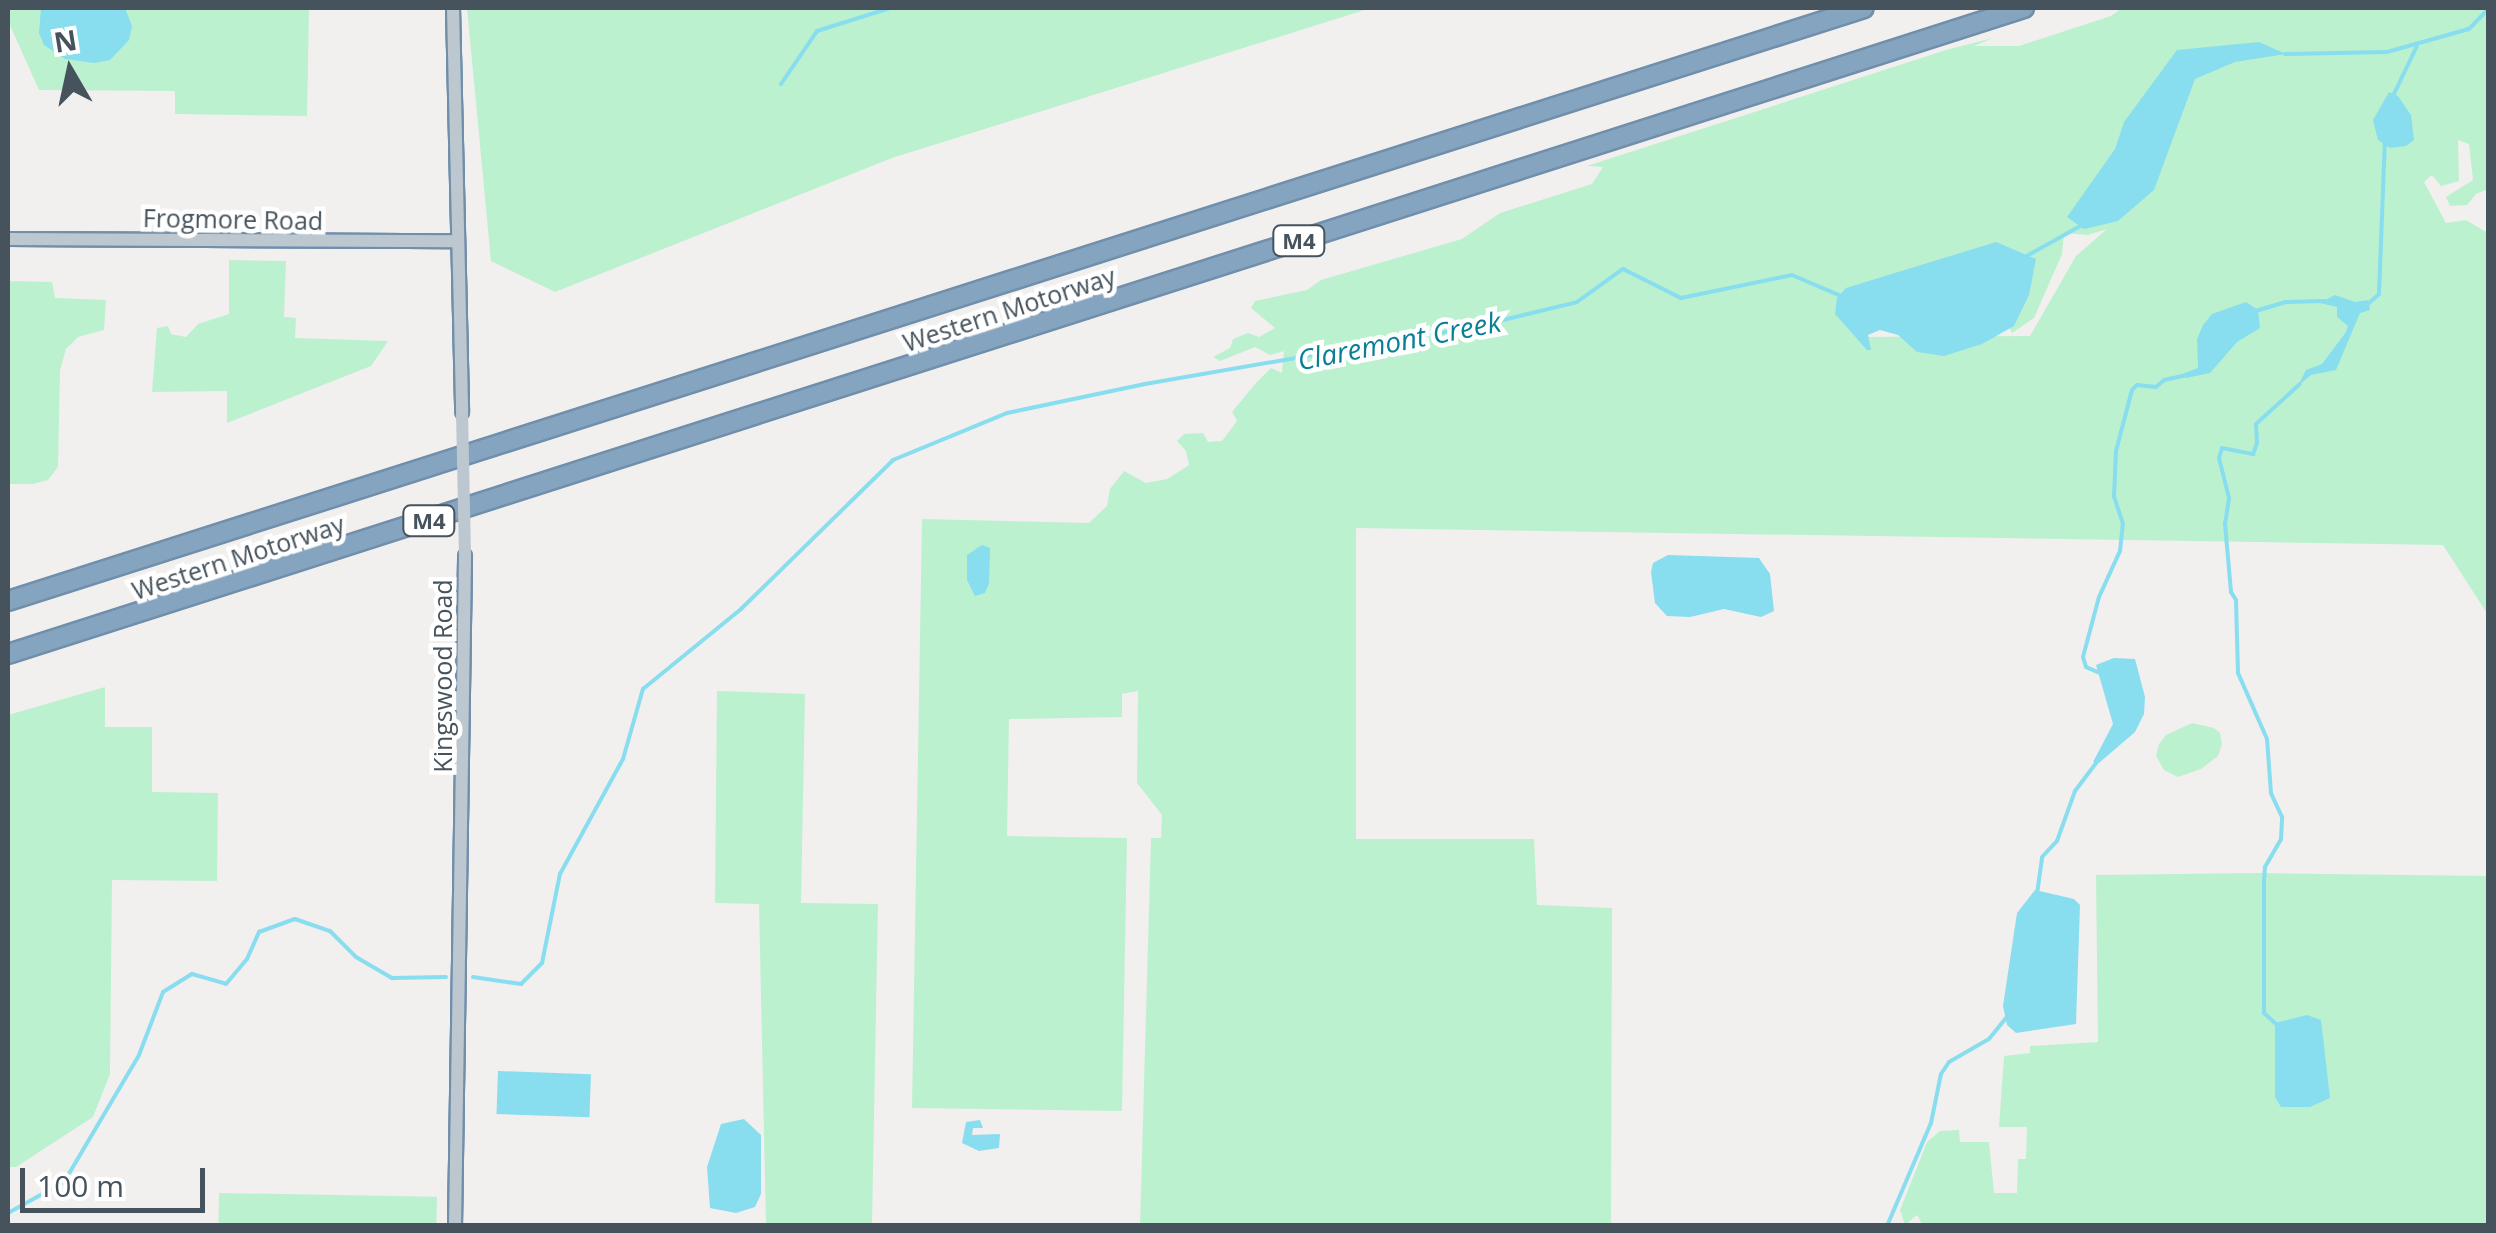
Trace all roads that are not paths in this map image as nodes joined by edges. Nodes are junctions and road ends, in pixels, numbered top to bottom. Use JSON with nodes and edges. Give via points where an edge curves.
{"nodes":[{"id":1,"x":452,"y":8,"type":"edge"},
{"id":2,"x":1864,"y":8,"type":"edge"},
{"id":3,"x":2024,"y":8,"type":"edge"},
{"id":4,"x":8,"y":239,"type":"edge"},
{"id":5,"x":458,"y":242,"type":"junction"},
{"id":6,"x":8,"y":602,"type":"edge"},
{"id":7,"x":8,"y":654,"type":"edge"},
{"id":8,"x":455,"y":1226,"type":"edge"}],
"edges":[{"from":1,"to":5,"type":"street","name":"Kingswood Road"},
{"from":2,"to":6,"type":"highway","name":"Western Motorway","number":"M4"},
{"from":3,"to":7,"type":"highway","name":"Western Motorway","number":"M4"},
{"from":4,"to":5,"type":"street","name":"Frogmore Road"},
{"from":5,"to":8,"type":"street","name":"Kingswood Road","bridge":true,"via":[[465,556]]}]}
